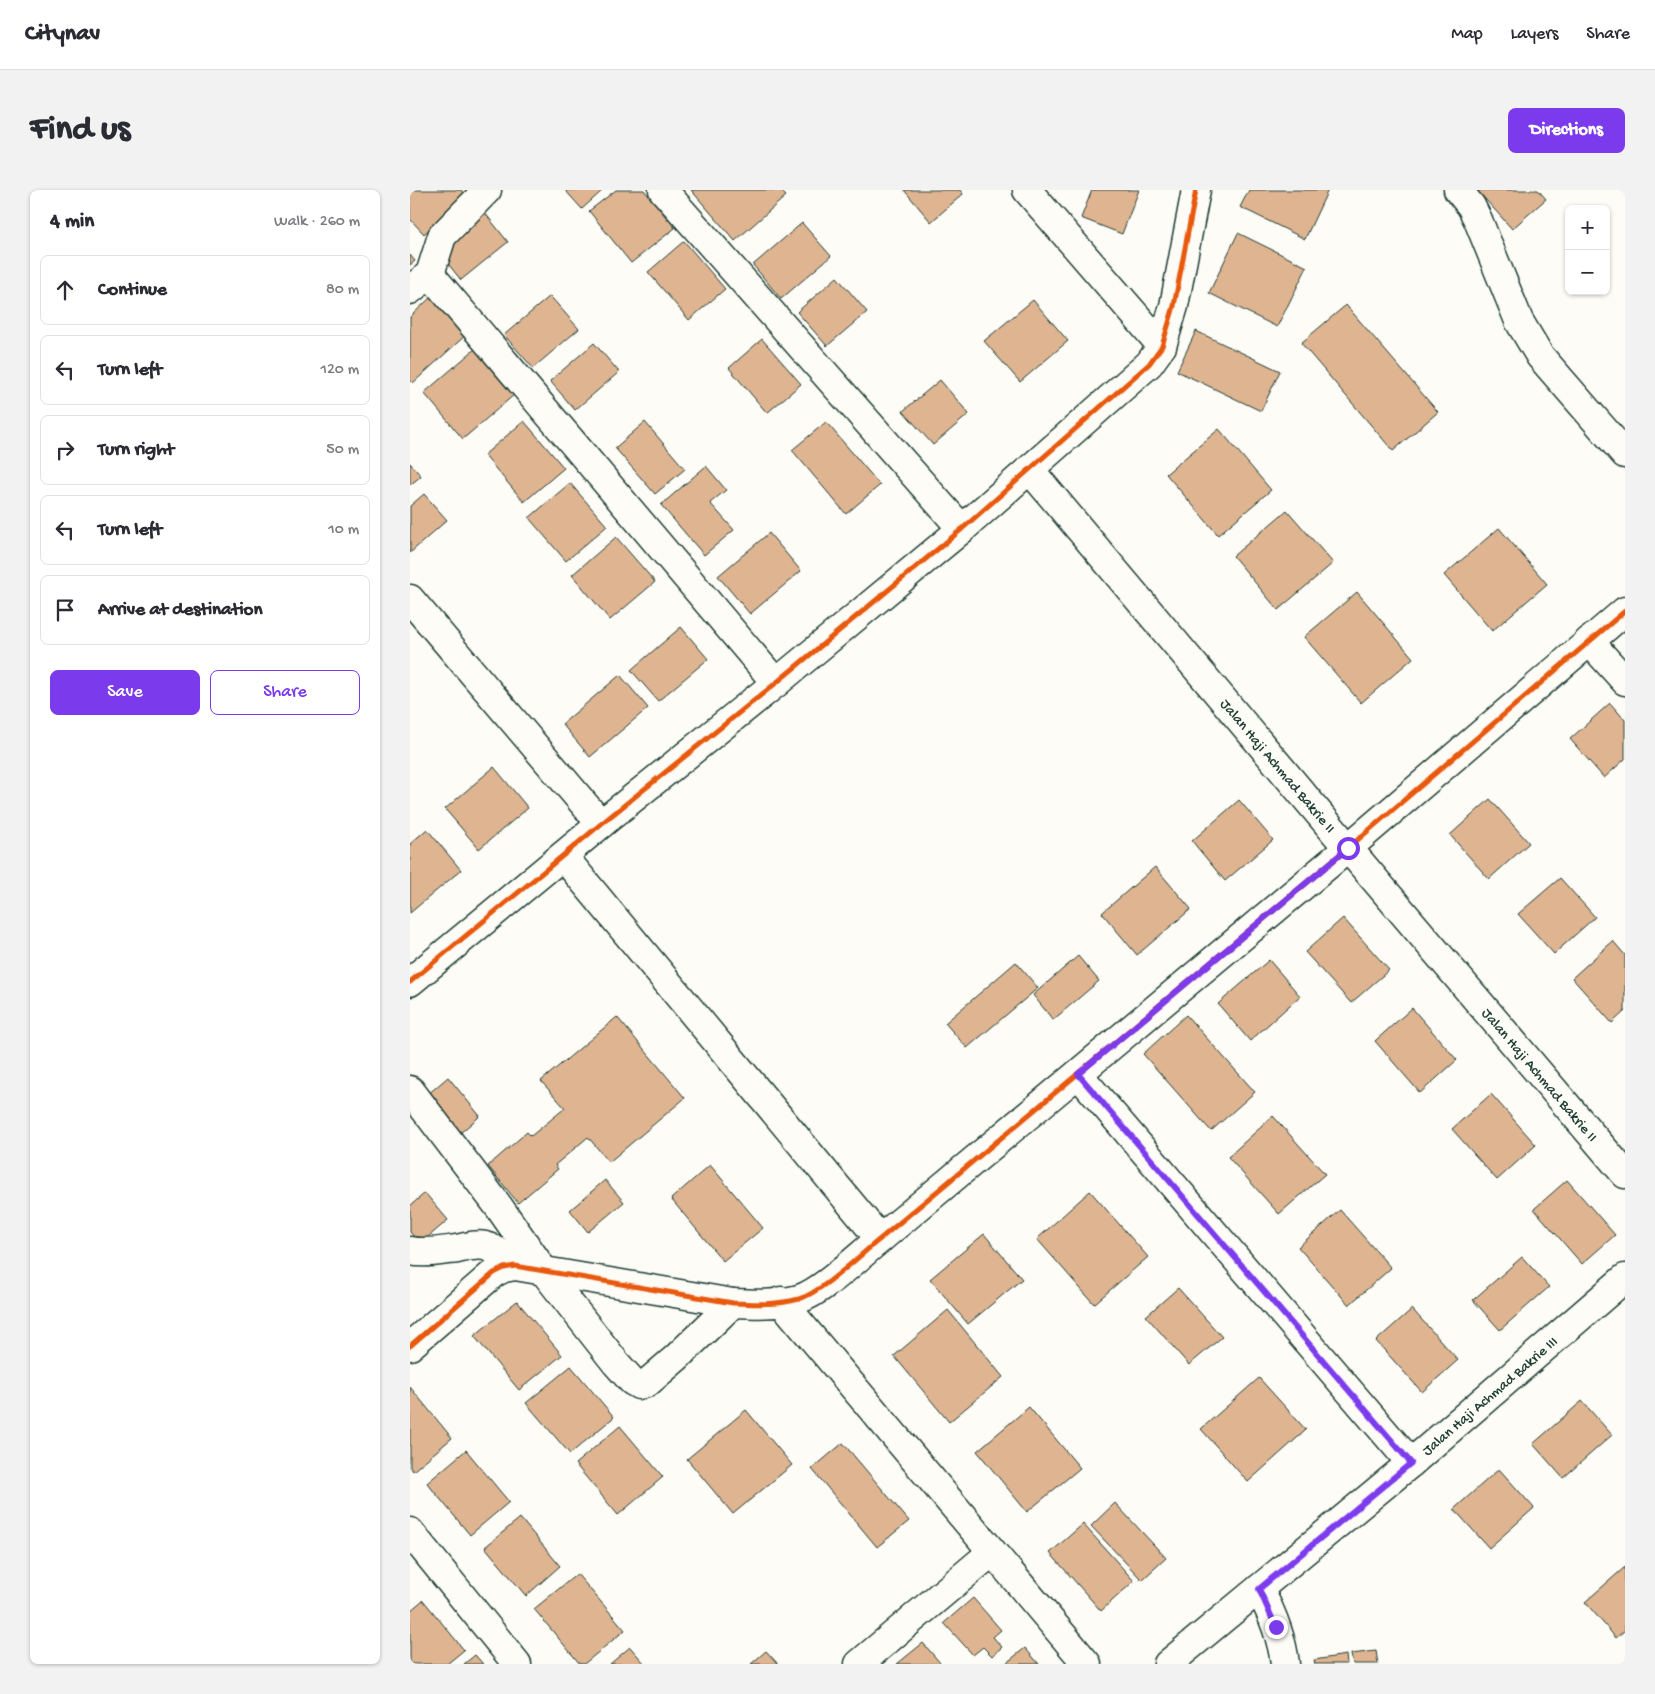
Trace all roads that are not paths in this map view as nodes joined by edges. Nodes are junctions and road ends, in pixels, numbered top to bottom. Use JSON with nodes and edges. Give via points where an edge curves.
{"nodes":[{"id":1,"x":486,"y":190,"type":"edge"},
{"id":2,"x":664,"y":190,"type":"edge"},
{"id":3,"x":1027,"y":190,"type":"edge"},
{"id":4,"x":1196,"y":190,"type":"edge"},
{"id":5,"x":1458,"y":190,"type":"edge"},
{"id":6,"x":420,"y":282,"type":"edge"},
{"id":7,"x":1162,"y":346,"type":"junction"},
{"id":8,"x":1625,"y":454,"type":"edge"},
{"id":9,"x":1030,"y":470,"type":"junction"},
{"id":10,"x":962,"y":529,"type":"junction"},
{"id":11,"x":410,"y":599,"type":"edge"},
{"id":12,"x":1625,"y":611,"type":"edge"},
{"id":13,"x":1589,"y":641,"type":"junction"},
{"id":14,"x":1625,"y":681,"type":"edge"},
{"id":15,"x":776,"y":683,"type":"junction"},
{"id":16,"x":601,"y":824,"type":"junction"},
{"id":17,"x":1348,"y":848,"type":"junction"},
{"id":18,"x":563,"y":856,"type":"junction"},
{"id":19,"x":413,"y":975,"type":"edge"},
{"id":20,"x":1078,"y":1074,"type":"junction"},
{"id":21,"x":410,"y":1090,"type":"edge"},
{"id":22,"x":1625,"y":1174,"type":"edge"},
{"id":23,"x":880,"y":1239,"type":"junction"},
{"id":24,"x":410,"y":1251,"type":"edge"},
{"id":25,"x":515,"y":1266,"type":"junction"},
{"id":26,"x":543,"y":1270,"type":"junction"},
{"id":27,"x":1625,"y":1278,"type":"edge"},
{"id":28,"x":781,"y":1301,"type":"junction"},
{"id":29,"x":733,"y":1303,"type":"junction"},
{"id":30,"x":410,"y":1346,"type":"edge"},
{"id":31,"x":1411,"y":1463,"type":"junction"},
{"id":32,"x":410,"y":1532,"type":"edge"},
{"id":33,"x":992,"y":1552,"type":"junction"},
{"id":34,"x":1259,"y":1589,"type":"junction"},
{"id":35,"x":517,"y":1664,"type":"edge"},
{"id":36,"x":859,"y":1664,"type":"edge"},
{"id":37,"x":1087,"y":1664,"type":"edge"},
{"id":38,"x":1168,"y":1664,"type":"edge"},
{"id":39,"x":1285,"y":1664,"type":"edge"}],
"edges":[{"from":1,"to":6,"type":"street","via":[[442,236]]},
{"from":2,"to":10,"type":"street"},
{"from":3,"to":7,"type":"street"},
{"from":4,"to":7,"type":"street","via":[[1174,306]]},
{"from":5,"to":8,"type":"street","via":[[1478,220],[1519,321],[1540,356]]},
{"from":6,"to":15,"type":"street"},
{"from":7,"to":9,"type":"street","via":[[1130,382]]},
{"from":9,"to":10,"type":"street"},
{"from":9,"to":17,"type":"street","name":"Jalan Haji Achmad Bakrie II"},
{"from":10,"to":15,"type":"street"},
{"from":11,"to":16,"type":"street"},
{"from":12,"to":13,"type":"street"},
{"from":13,"to":14,"type":"street"},
{"from":13,"to":17,"type":"street"},
{"from":15,"to":16,"type":"street"},
{"from":16,"to":18,"type":"street"},
{"from":17,"to":20,"type":"street"},
{"from":17,"to":22,"type":"street","name":"Jalan Haji Achmad Bakrie II"},
{"from":18,"to":19,"type":"street"},
{"from":18,"to":23,"type":"street"},
{"from":20,"to":23,"type":"street"},
{"from":20,"to":31,"type":"street"},
{"from":21,"to":26,"type":"street"},
{"from":23,"to":28,"type":"street","via":[[810,1294]]},
{"from":24,"to":25,"type":"street","via":[[428,1253],[484,1246],[498,1252]]},
{"from":25,"to":26,"type":"street"},
{"from":25,"to":30,"type":"street","via":[[494,1273]]},
{"from":26,"to":29,"type":"street"},
{"from":26,"to":29,"type":"street","via":[[616,1363],[639,1385],[647,1383],[676,1358]]},
{"from":27,"to":31,"type":"street","name":"Jalan Haji Achmad Bakrie III"},
{"from":28,"to":29,"type":"street","via":[[758,1305]]},
{"from":28,"to":33,"type":"street"},
{"from":31,"to":34,"type":"street","name":"Jalan Haji Achmad Bakrie III"},
{"from":32,"to":35,"type":"street"},
{"from":33,"to":36,"type":"street"},
{"from":33,"to":37,"type":"street"},
{"from":34,"to":38,"type":"street","name":"Jalan Haji Achmad Bakrie III"},
{"from":34,"to":39,"type":"street","via":[[1276,1627]]}]}
